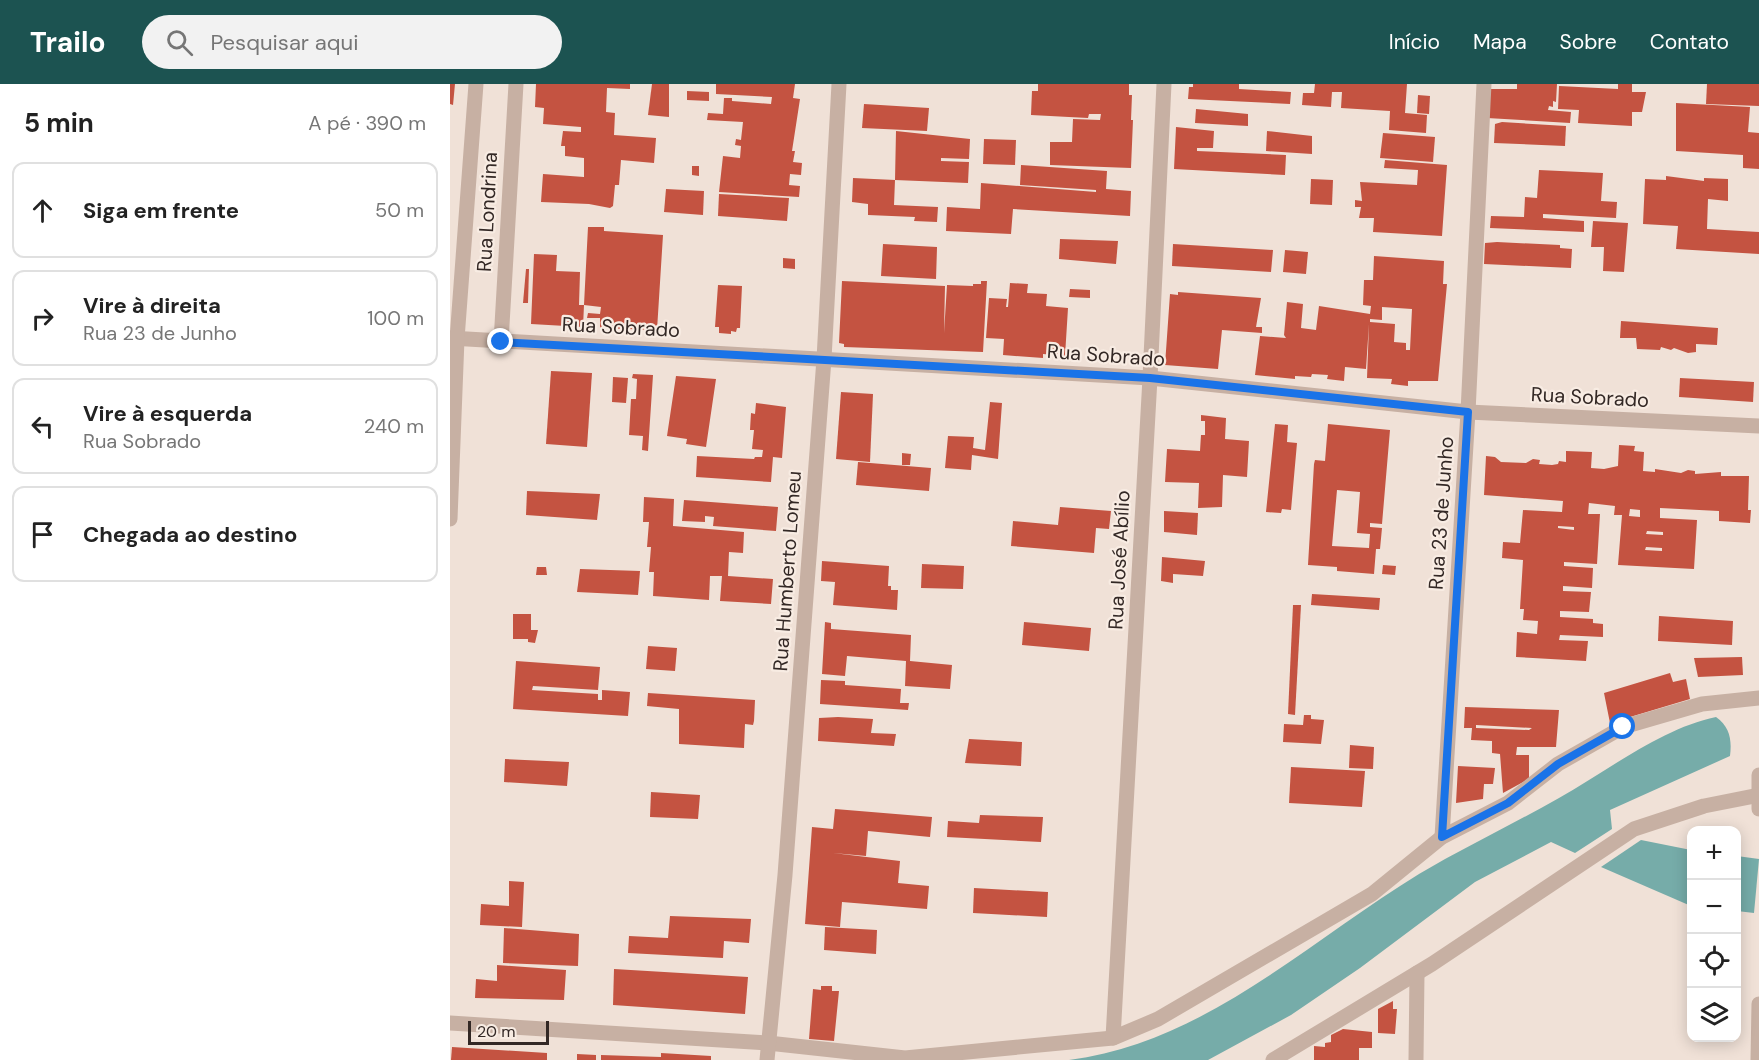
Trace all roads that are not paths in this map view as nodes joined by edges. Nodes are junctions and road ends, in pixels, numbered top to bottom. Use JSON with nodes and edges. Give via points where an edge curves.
{"nodes":[{"id":1,"x":476,"y":84,"type":"edge"},
{"id":2,"x":516,"y":84,"type":"edge"},
{"id":3,"x":839,"y":84,"type":"edge"},
{"id":4,"x":1164,"y":84,"type":"edge"},
{"id":5,"x":1484,"y":84,"type":"edge"},
{"id":6,"x":453,"y":339,"type":"edge"},
{"id":7,"x":501,"y":342,"type":"junction"},
{"id":8,"x":824,"y":359,"type":"junction"},
{"id":9,"x":1150,"y":378,"type":"junction"},
{"id":10,"x":1468,"y":412,"type":"junction"},
{"id":11,"x":1759,"y":426,"type":"edge"},
{"id":12,"x":450,"y":519,"type":"edge"},
{"id":13,"x":1759,"y":698,"type":"edge"},
{"id":14,"x":1759,"y":775,"type":"edge"},
{"id":15,"x":1758,"y":800,"type":"edge"},
{"id":16,"x":1442,"y":837,"type":"junction"},
{"id":17,"x":1417,"y":974,"type":"junction"},
{"id":18,"x":1759,"y":1004,"type":"edge"},
{"id":19,"x":450,"y":1023,"type":"edge"},
{"id":20,"x":1113,"y":1038,"type":"junction"},
{"id":21,"x":768,"y":1043,"type":"junction"},
{"id":22,"x":767,"y":1060,"type":"edge"},
{"id":23,"x":1273,"y":1060,"type":"edge"},
{"id":24,"x":1416,"y":1060,"type":"edge"},
{"id":25,"x":1758,"y":1060,"type":"edge"}],
"edges":[{"from":1,"to":6,"type":"street","name":"Rua Londrina"},
{"from":2,"to":7,"type":"street","name":"Rua Londrina"},
{"from":3,"to":8,"type":"street","name":"Rua Humberto Lomeu"},
{"from":4,"to":9,"type":"street","name":"Rua José Abílio"},
{"from":5,"to":10,"type":"street","name":"Rua 23 de Junho"},
{"from":6,"to":7,"type":"street","name":"Rua Sobrado"},
{"from":6,"to":12,"type":"street","name":"Rua Londrina"},
{"from":7,"to":8,"type":"street","name":"Rua Sobrado"},
{"from":8,"to":9,"type":"street","name":"Rua Sobrado"},
{"from":8,"to":21,"type":"street","name":"Rua Humberto Lomeu","via":[[785,875]]},
{"from":9,"to":10,"type":"street","name":"Rua Sobrado"},
{"from":9,"to":20,"type":"street","name":"Rua José Abílio"},
{"from":10,"to":11,"type":"street","name":"Rua Sobrado"},
{"from":10,"to":16,"type":"street","name":"Rua 23 de Junho"},
{"from":13,"to":16,"type":"street","via":[[1702,704],[1623,727],[1558,764],[1508,803]]},
{"from":14,"to":15,"type":"street"},
{"from":15,"to":17,"type":"street","via":[[1704,806],[1634,830]]},
{"from":16,"to":20,"type":"street","via":[[1372,894],[1158,1019]]},
{"from":17,"to":23,"type":"street"},
{"from":17,"to":24,"type":"street"},
{"from":18,"to":25,"type":"street"},
{"from":19,"to":21,"type":"street"},
{"from":20,"to":21,"type":"street","via":[[906,1058]]},
{"from":21,"to":22,"type":"street","name":"Rua Humberto Lomeu"}]}
